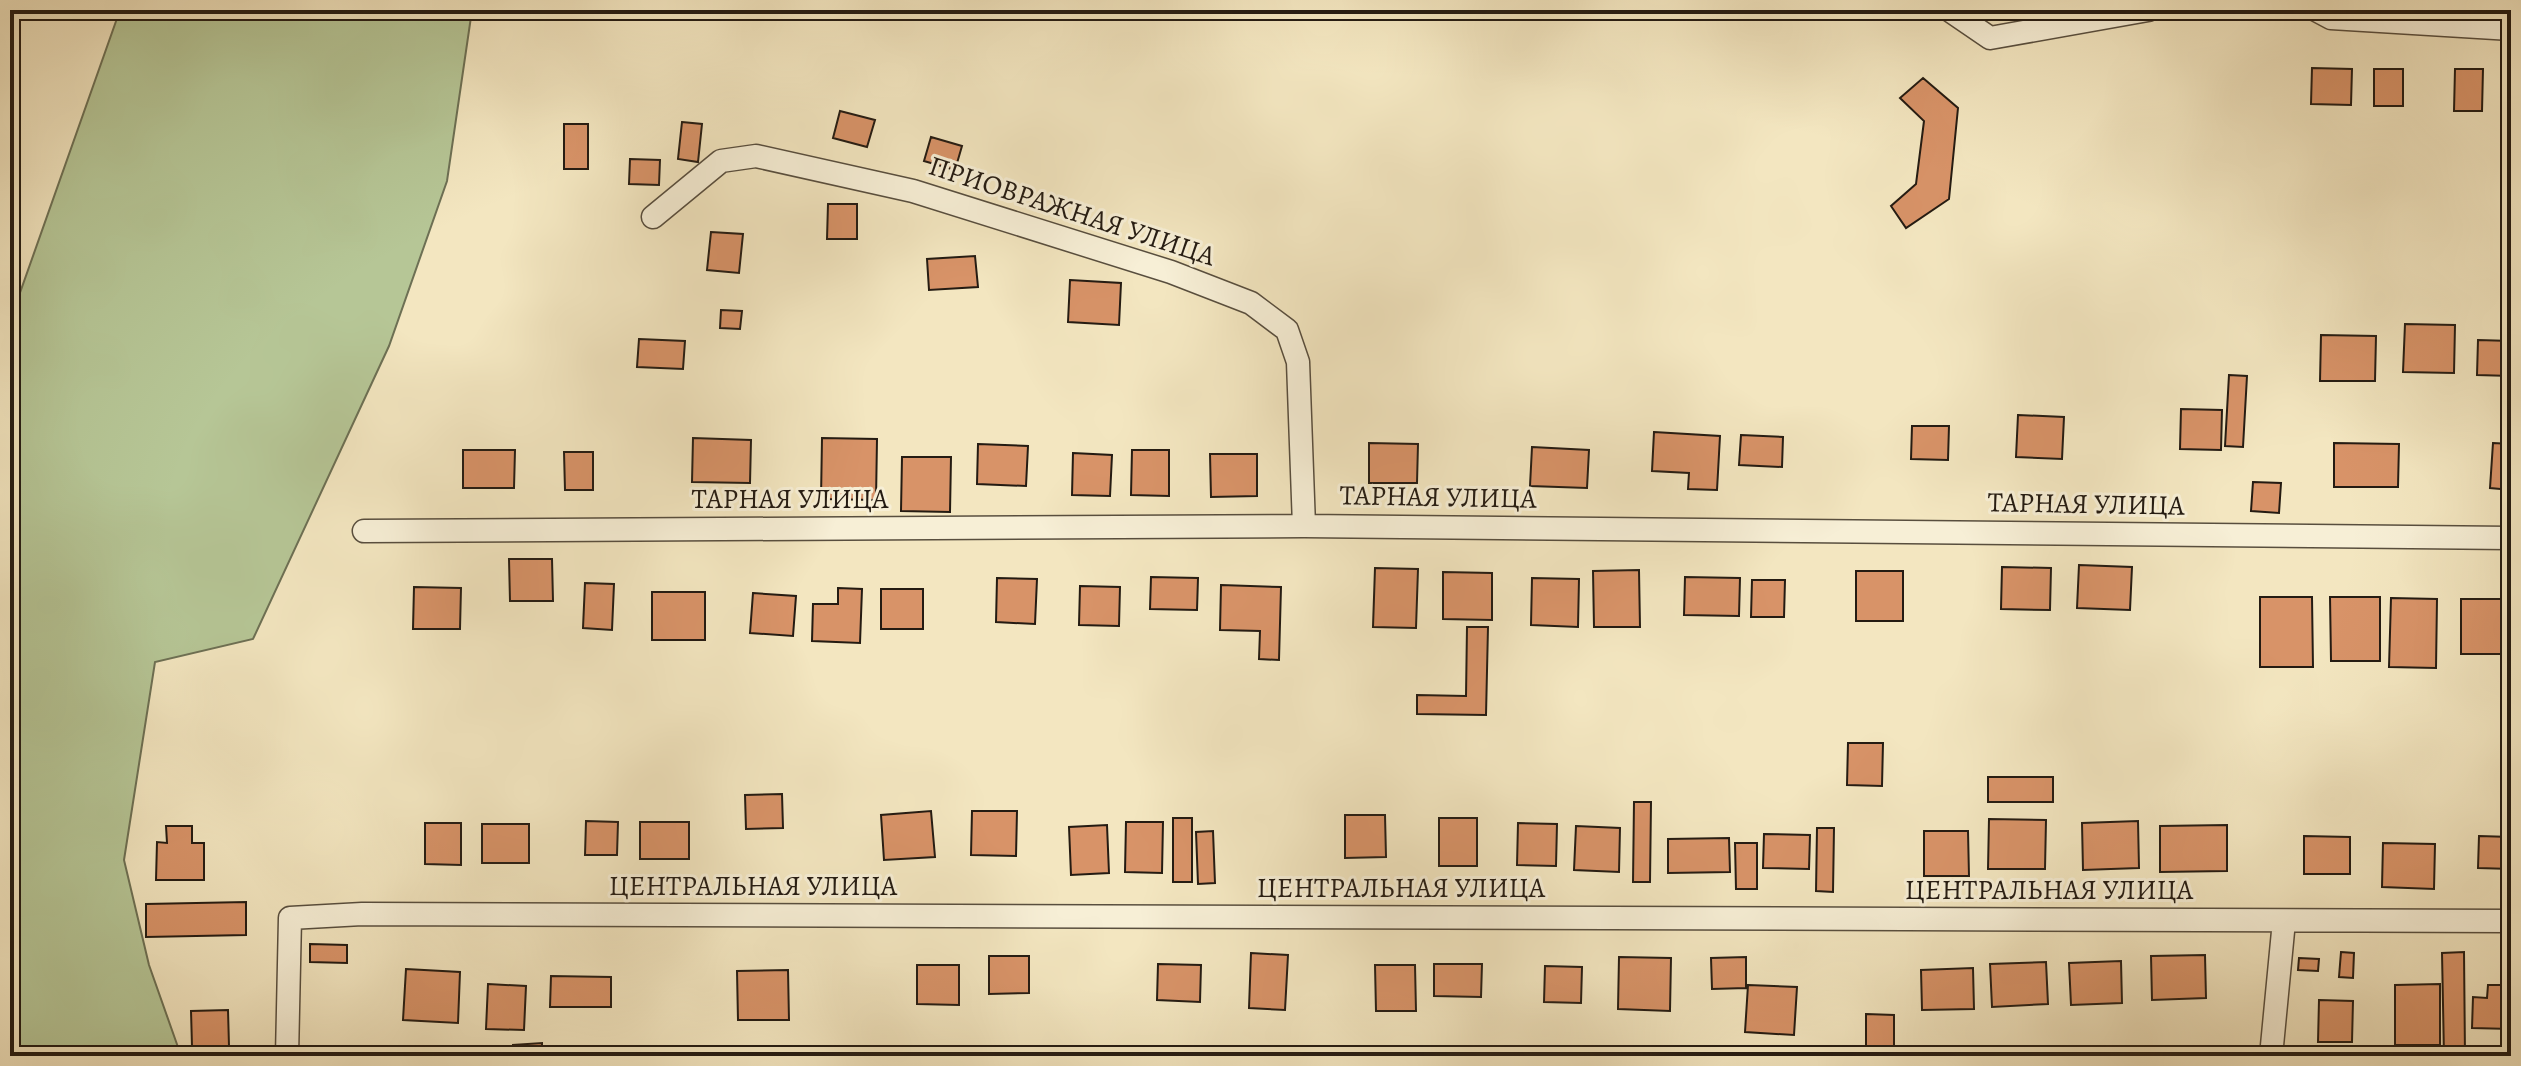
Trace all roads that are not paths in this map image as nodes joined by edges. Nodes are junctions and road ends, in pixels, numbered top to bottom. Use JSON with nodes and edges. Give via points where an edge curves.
{"nodes":[{"id":1,"x":1949,"y":10,"type":"edge"},
{"id":2,"x":2148,"y":10,"type":"edge"},
{"id":3,"x":2316,"y":10,"type":"edge"},
{"id":4,"x":2511,"y":29,"type":"edge"},
{"id":5,"x":653,"y":217,"type":"dead end"},
{"id":6,"x":1304,"y":526,"type":"junction"},
{"id":7,"x":364,"y":531,"type":"dead end"},
{"id":8,"x":2511,"y":538,"type":"edge"},
{"id":9,"x":2284,"y":921,"type":"junction"},
{"id":10,"x":2511,"y":921,"type":"edge"},
{"id":11,"x":287,"y":1056,"type":"edge"},
{"id":12,"x":2271,"y":1056,"type":"edge"}],
"edges":[{"from":1,"to":2,"type":"street","via":[[1990,38]]},
{"from":3,"to":4,"type":"street","via":[[2331,18]]},
{"from":5,"to":6,"type":"street","name":"ПРИОВРАЖНАЯ УЛИЦА","via":[[721,161],[756,156],[913,191],[1171,272],[1251,303],[1287,330],[1298,362]]},
{"from":6,"to":7,"type":"street","name":"ТАРНАЯ УЛИЦА"},
{"from":6,"to":8,"type":"street","name":"ТАРНАЯ УЛИЦА"},
{"from":9,"to":10,"type":"street","name":"ЦЕНТРАЛЬНАЯ УЛИЦА"},
{"from":9,"to":11,"type":"street","name":"ЦЕНТРАЛЬНАЯ УЛИЦА","via":[[378,914],[290,918]]},
{"from":9,"to":12,"type":"street"}]}
